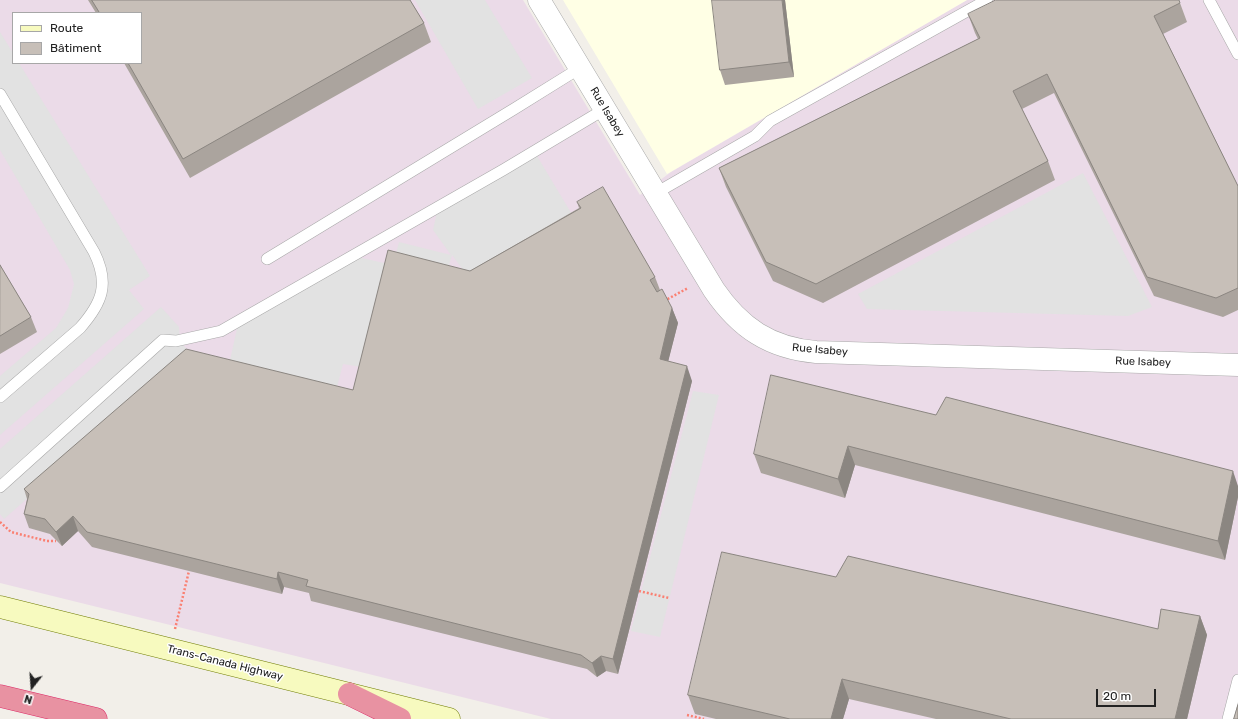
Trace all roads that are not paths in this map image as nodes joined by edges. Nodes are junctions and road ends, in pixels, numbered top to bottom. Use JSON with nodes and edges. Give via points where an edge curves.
{"nodes":[{"id":1,"x":539,"y":0,"type":"edge"},
{"id":2,"x":986,"y":0,"type":"edge"},
{"id":3,"x":1209,"y":0,"type":"edge"},
{"id":4,"x":1238,"y":54,"type":"edge"},
{"id":5,"x":580,"y":68,"type":"junction"},
{"id":6,"x":0,"y":94,"type":"edge"},
{"id":7,"x":605,"y":109,"type":"junction"},
{"id":8,"x":656,"y":193,"type":"junction"},
{"id":9,"x":267,"y":259,"type":"dead end"},
{"id":10,"x":1238,"y":365,"type":"edge"},
{"id":11,"x":0,"y":397,"type":"edge"},
{"id":12,"x":0,"y":487,"type":"edge"},
{"id":13,"x":0,"y":607,"type":"edge"},
{"id":14,"x":1238,"y":680,"type":"edge"},
{"id":15,"x":349,"y":694,"type":"junction"},
{"id":16,"x":0,"y":696,"type":"edge"},
{"id":17,"x":96,"y":719,"type":"edge"},
{"id":18,"x":400,"y":719,"type":"edge"},
{"id":19,"x":449,"y":719,"type":"edge"},
{"id":20,"x":1228,"y":719,"type":"edge"}],
"edges":[{"from":1,"to":5,"type":"street","name":"Rue Isabey"},
{"from":2,"to":8,"type":"lane","via":[[770,121],[755,136]]},
{"from":3,"to":4,"type":"lane"},
{"from":5,"to":7,"type":"street","name":"Rue Isabey"},
{"from":5,"to":9,"type":"lane"},
{"from":6,"to":11,"type":"lane","via":[[94,252],[100,268],[102,285],[100,301],[80,328]]},
{"from":7,"to":8,"type":"street","name":"Rue Isabey"},
{"from":7,"to":12,"type":"lane","via":[[220,331],[176,342],[163,340]]},
{"from":8,"to":10,"type":"street","name":"Rue Isabey","via":[[714,290],[731,312],[758,335],[789,348],[824,352]]},
{"from":13,"to":15,"type":"main road","name":"Trans-Canada Highway"},
{"from":14,"to":20,"type":"lane"},
{"from":15,"to":18,"type":"highway"},
{"from":15,"to":19,"type":"main road","name":"Trans-Canada Highway"},
{"from":16,"to":17,"type":"highway"}]}
